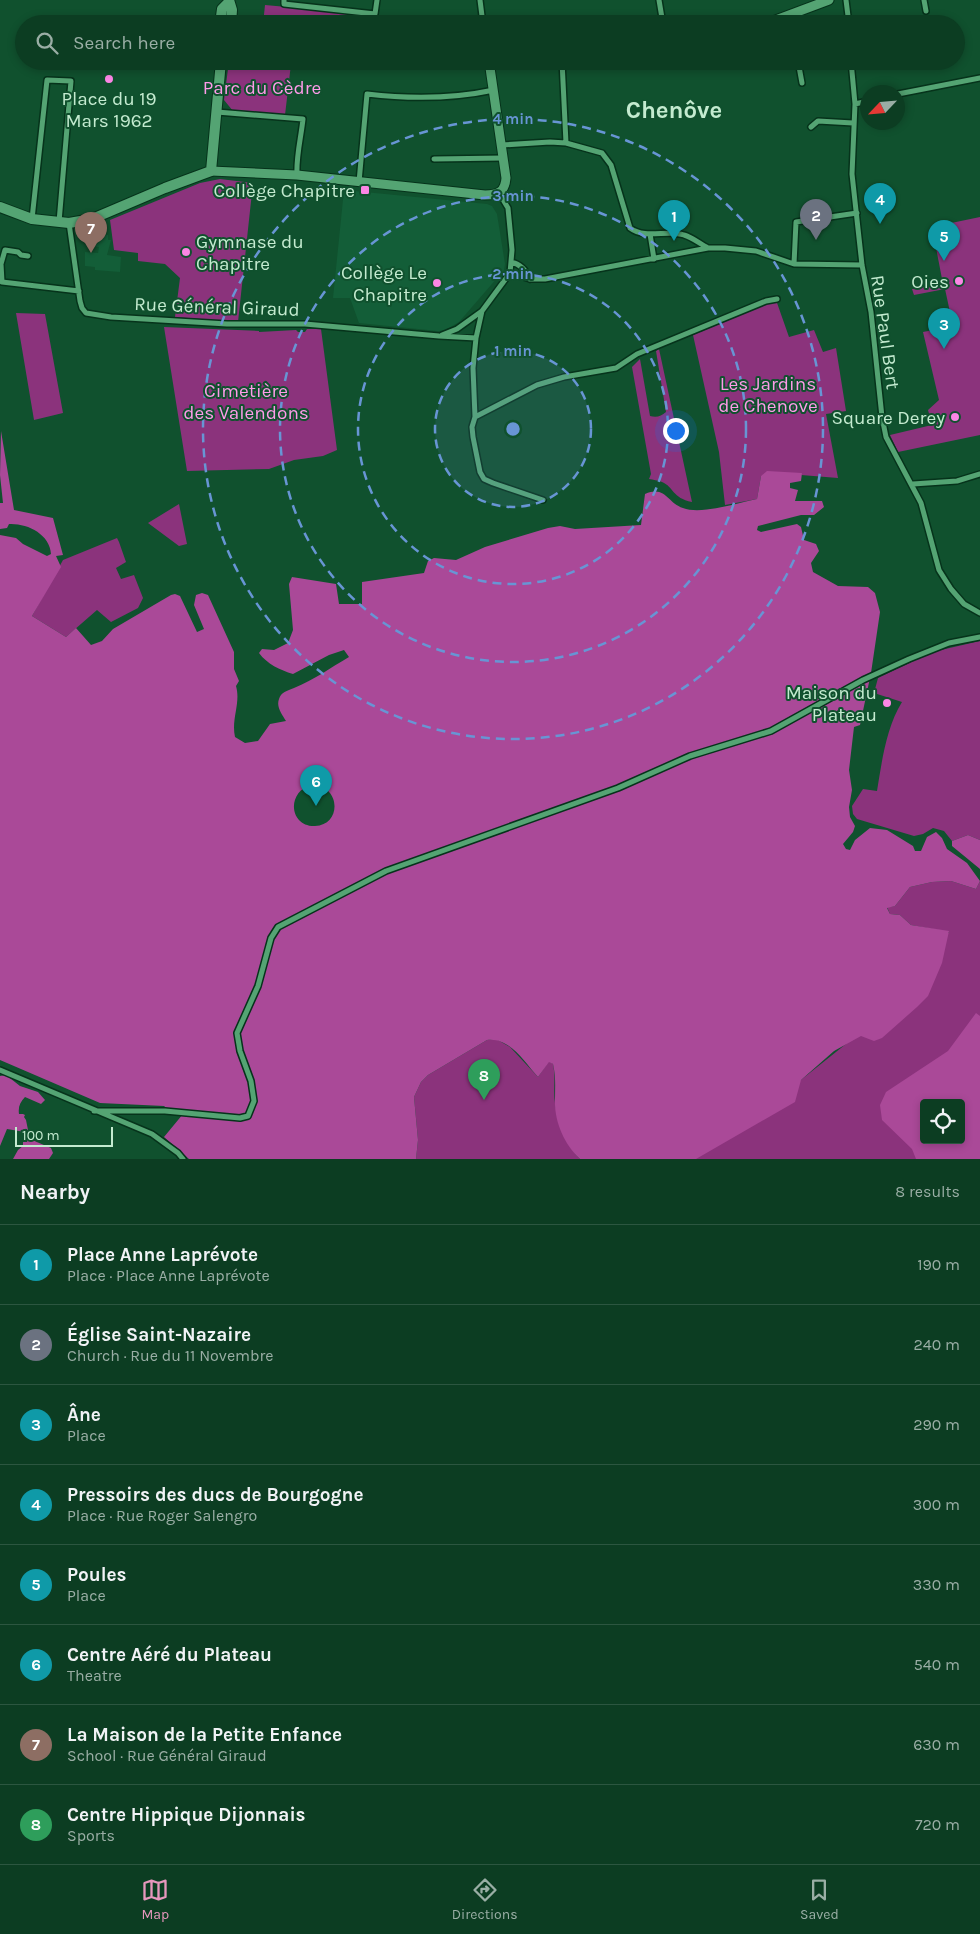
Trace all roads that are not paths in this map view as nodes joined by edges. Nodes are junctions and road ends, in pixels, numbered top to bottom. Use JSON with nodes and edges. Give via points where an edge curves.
{"nodes":[{"id":1,"x":284,"y":0,"type":"edge"},
{"id":2,"x":377,"y":0,"type":"edge"},
{"id":3,"x":480,"y":0,"type":"edge"},
{"id":4,"x":659,"y":0,"type":"edge"},
{"id":5,"x":829,"y":0,"type":"edge"},
{"id":6,"x":846,"y":0,"type":"edge"},
{"id":7,"x":924,"y":0,"type":"edge"},
{"id":8,"x":229,"y":1,"type":"edge"},
{"id":9,"x":926,"y":11,"type":"dead end"},
{"id":10,"x":792,"y":14,"type":"edge"},
{"id":11,"x":221,"y":15,"type":"edge"},
{"id":12,"x":232,"y":15,"type":"edge"},
{"id":13,"x":482,"y":15,"type":"edge"},
{"id":14,"x":662,"y":15,"type":"edge"},
{"id":15,"x":847,"y":15,"type":"edge"},
{"id":16,"x":220,"y":70,"type":"edge"},
{"id":17,"x":491,"y":70,"type":"edge"},
{"id":18,"x":562,"y":70,"type":"edge"},
{"id":19,"x":800,"y":70,"type":"edge"},
{"id":20,"x":852,"y":70,"type":"edge"},
{"id":21,"x":980,"y":78,"type":"edge"},
{"id":22,"x":802,"y":84,"type":"dead end"},
{"id":23,"x":494,"y":90,"type":"junction"},
{"id":24,"x":905,"y":93,"type":"edge"},
{"id":25,"x":860,"y":103,"type":"edge"},
{"id":26,"x":855,"y":104,"type":"junction"},
{"id":27,"x":217,"y":112,"type":"junction"},
{"id":28,"x":853,"y":123,"type":"junction"},
{"id":29,"x":811,"y":127,"type":"dead end"},
{"id":30,"x":566,"y":143,"type":"junction"},
{"id":31,"x":502,"y":146,"type":"junction"},
{"id":32,"x":504,"y":158,"type":"junction"},
{"id":33,"x":434,"y":159,"type":"dead end"},
{"id":34,"x":211,"y":171,"type":"junction"},
{"id":35,"x":297,"y":175,"type":"junction"},
{"id":36,"x":359,"y":182,"type":"junction"},
{"id":37,"x":499,"y":193,"type":"junction"},
{"id":38,"x":0,"y":207,"type":"edge"},
{"id":39,"x":857,"y":213,"type":"junction"},
{"id":40,"x":32,"y":219,"type":"junction"},
{"id":41,"x":64,"y":223,"type":"junction"},
{"id":42,"x":650,"y":234,"type":"junction"},
{"id":43,"x":708,"y":248,"type":"junction"},
{"id":44,"x":28,"y":256,"type":"dead end"},
{"id":45,"x":654,"y":259,"type":"junction"},
{"id":46,"x":511,"y":262,"type":"junction"},
{"id":47,"x":1,"y":264,"type":"edge"},
{"id":48,"x":794,"y":264,"type":"junction"},
{"id":49,"x":862,"y":265,"type":"junction"},
{"id":50,"x":510,"y":272,"type":"junction"},
{"id":51,"x":530,"y":279,"type":"junction"},
{"id":52,"x":79,"y":291,"type":"junction"},
{"id":53,"x":777,"y":299,"type":"dead end"},
{"id":54,"x":482,"y":311,"type":"junction"},
{"id":55,"x":439,"y":336,"type":"junction"},
{"id":56,"x":476,"y":338,"type":"junction"},
{"id":57,"x":475,"y":417,"type":"junction"},
{"id":58,"x":980,"y":474,"type":"edge"},
{"id":59,"x":913,"y":484,"type":"junction"},
{"id":60,"x":543,"y":500,"type":"dead end"},
{"id":61,"x":980,"y":613,"type":"edge"},
{"id":62,"x":980,"y":637,"type":"edge"},
{"id":63,"x":0,"y":1070,"type":"edge"},
{"id":64,"x":94,"y":1110,"type":"junction"},
{"id":65,"x":183,"y":1159,"type":"edge"}],
"edges":[{"from":1,"to":2,"type":"street","via":[[284,4],[375,14]]},
{"from":3,"to":13,"type":"street"},
{"from":4,"to":14,"type":"street"},
{"from":5,"to":10,"type":"street"},
{"from":6,"to":15,"type":"street"},
{"from":7,"to":9,"type":"street"},
{"from":8,"to":11,"type":"main road"},
{"from":8,"to":12,"type":"main road"},
{"from":16,"to":27,"type":"main road"},
{"from":17,"to":23,"type":"street"},
{"from":18,"to":30,"type":"street"},
{"from":19,"to":22,"type":"street"},
{"from":20,"to":26,"type":"street","name":"Rue Paul Bert"},
{"from":21,"to":24,"type":"street"},
{"from":23,"to":31,"type":"street"},
{"from":23,"to":36,"type":"street","via":[[436,97],[367,94]]},
{"from":25,"to":26,"type":"street"},
{"from":26,"to":28,"type":"street","name":"Rue Paul Bert"},
{"from":27,"to":34,"type":"main road"},
{"from":27,"to":35,"type":"street","via":[[303,119],[296,157]]},
{"from":28,"to":29,"type":"street","via":[[818,121]]},
{"from":28,"to":39,"type":"street","name":"Rue Paul Bert","via":[[852,174]]},
{"from":30,"to":31,"type":"street"},
{"from":30,"to":42,"type":"street","via":[[602,153],[607,158],[630,228]]},
{"from":31,"to":32,"type":"street"},
{"from":32,"to":33,"type":"street"},
{"from":32,"to":37,"type":"street","via":[[505,184]]},
{"from":34,"to":35,"type":"street"},
{"from":34,"to":41,"type":"main road","via":[[92,219]]},
{"from":35,"to":36,"type":"street"},
{"from":36,"to":37,"type":"street","via":[[485,195]]},
{"from":37,"to":46,"type":"street","via":[[508,208]]},
{"from":38,"to":40,"type":"main road"},
{"from":39,"to":48,"type":"street","via":[[796,222]]},
{"from":39,"to":49,"type":"street","name":"Rue Paul Bert"},
{"from":40,"to":41,"type":"main road"},
{"from":40,"to":41,"type":"street","name":"Rue Général Giraud","via":[[47,80],[71,82]]},
{"from":41,"to":52,"type":"street","name":"Rue Général Giraud"},
{"from":42,"to":43,"type":"street","via":[[683,234]]},
{"from":42,"to":45,"type":"street"},
{"from":43,"to":45,"type":"street"},
{"from":43,"to":48,"type":"street","via":[[756,251]]},
{"from":44,"to":47,"type":"street","via":[[5,250]]},
{"from":45,"to":51,"type":"street"},
{"from":46,"to":50,"type":"street"},
{"from":46,"to":51,"type":"street","via":[[517,263]]},
{"from":47,"to":52,"type":"street","via":[[2,282]]},
{"from":48,"to":49,"type":"street"},
{"from":49,"to":59,"type":"street","name":"Rue Paul Bert","via":[[872,312],[886,437]]},
{"from":50,"to":51,"type":"street"},
{"from":50,"to":54,"type":"street","name":"Rue Général Giraud"},
{"from":52,"to":55,"type":"street","name":"Rue Général Giraud","via":[[82,308],[86,313],[97,315],[228,324],[306,324]]},
{"from":53,"to":57,"type":"street","via":[[637,354],[616,368],[537,385]]},
{"from":54,"to":55,"type":"street","name":"Rue Général Giraud","via":[[457,329]]},
{"from":54,"to":56,"type":"street"},
{"from":55,"to":56,"type":"street","name":"Rue Général Giraud"},
{"from":56,"to":57,"type":"street","via":[[472,368]]},
{"from":57,"to":60,"type":"street","via":[[472,426],[475,452],[484,479]]},
{"from":58,"to":59,"type":"street","via":[[957,481]]},
{"from":59,"to":61,"type":"street","name":"Rue Paul Bert","via":[[925,513],[939,570],[964,604]]},
{"from":62,"to":64,"type":"street","via":[[943,645],[909,659],[771,731],[674,762],[618,788],[386,871],[278,927],[271,938],[258,986],[237,1033],[254,1101],[248,1116]]},
{"from":63,"to":64,"type":"street"},
{"from":64,"to":65,"type":"street","via":[[152,1134]]}]}
